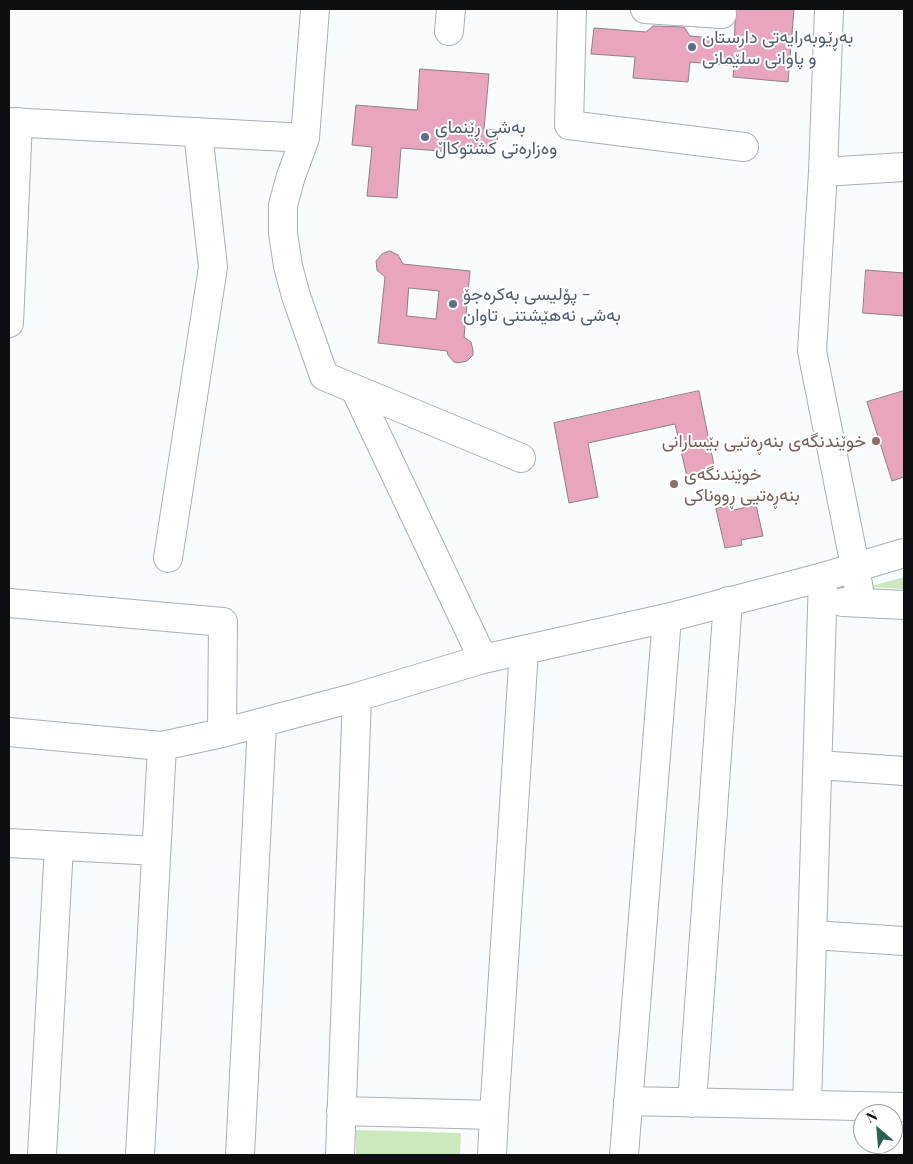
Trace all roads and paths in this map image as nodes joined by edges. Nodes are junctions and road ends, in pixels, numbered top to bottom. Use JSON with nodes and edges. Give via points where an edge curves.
{"nodes":[{"id":1,"x":315,"y":9,"type":"edge"},
{"id":2,"x":572,"y":9,"type":"edge"},
{"id":3,"x":645,"y":9,"type":"edge"},
{"id":4,"x":829,"y":9,"type":"edge"},
{"id":5,"x":722,"y":14,"type":"dead end"},
{"id":6,"x":14,"y":122,"type":"edge"},
{"id":7,"x":198,"y":132,"type":"junction"},
{"id":8,"x":305,"y":138,"type":"junction"},
{"id":9,"x":744,"y":147,"type":"dead end"},
{"id":10,"x":904,"y":167,"type":"edge"},
{"id":11,"x":823,"y":172,"type":"junction"},
{"id":12,"x":9,"y":323,"type":"edge"},
{"id":13,"x":355,"y":389,"type":"junction"},
{"id":14,"x":521,"y":458,"type":"dead end"},
{"id":15,"x":904,"y":554,"type":"edge"},
{"id":16,"x":168,"y":558,"type":"dead end"},
{"id":17,"x":855,"y":566,"type":"junction"},
{"id":18,"x":822,"y":589,"type":"junction"},
{"id":19,"x":739,"y":598,"type":"junction"},
{"id":20,"x":9,"y":603,"type":"edge"},
{"id":21,"x":861,"y":603,"type":"junction"},
{"id":22,"x":904,"y":605,"type":"edge"},
{"id":23,"x":667,"y":618,"type":"junction"},
{"id":24,"x":524,"y":650,"type":"junction"},
{"id":25,"x":483,"y":659,"type":"junction"},
{"id":26,"x":357,"y":697,"type":"junction"},
{"id":27,"x":262,"y":722,"type":"junction"},
{"id":28,"x":9,"y":732,"type":"edge"},
{"id":29,"x":222,"y":733,"type":"junction"},
{"id":30,"x":162,"y":746,"type":"junction"},
{"id":31,"x":818,"y":765,"type":"junction"},
{"id":32,"x":904,"y":771,"type":"edge"},
{"id":33,"x":9,"y":844,"type":"edge"},
{"id":34,"x":59,"y":846,"type":"junction"},
{"id":35,"x":156,"y":851,"type":"junction"},
{"id":36,"x":813,"y":935,"type":"junction"},
{"id":37,"x":904,"y":941,"type":"edge"},
{"id":38,"x":628,"y":1101,"type":"junction"},
{"id":39,"x":692,"y":1102,"type":"junction"},
{"id":40,"x":808,"y":1105,"type":"junction"},
{"id":41,"x":904,"y":1107,"type":"edge"},
{"id":42,"x":341,"y":1111,"type":"junction"},
{"id":43,"x":494,"y":1115,"type":"junction"},
{"id":44,"x":42,"y":1155,"type":"edge"},
{"id":45,"x":140,"y":1155,"type":"edge"},
{"id":46,"x":240,"y":1155,"type":"edge"},
{"id":47,"x":340,"y":1155,"type":"edge"},
{"id":48,"x":492,"y":1155,"type":"edge"},
{"id":49,"x":624,"y":1155,"type":"edge"}],
"edges":[{"from":1,"to":8,"type":"street"},
{"from":2,"to":9,"type":"street","via":[[569,125]]},
{"from":3,"to":5,"type":"street"},
{"from":4,"to":11,"type":"street"},
{"from":6,"to":7,"type":"street"},
{"from":6,"to":12,"type":"street"},
{"from":7,"to":8,"type":"street"},
{"from":7,"to":16,"type":"street","via":[[213,267]]},
{"from":8,"to":13,"type":"street","via":[[283,205],[288,266],[324,376]]},
{"from":10,"to":11,"type":"street"},
{"from":11,"to":17,"type":"street","via":[[812,351]]},
{"from":13,"to":14,"type":"street"},
{"from":13,"to":25,"type":"street"},
{"from":15,"to":17,"type":"street"},
{"from":17,"to":18,"type":"street"},
{"from":17,"to":21,"type":"street"},
{"from":18,"to":19,"type":"street"},
{"from":18,"to":21,"type":"street"},
{"from":18,"to":31,"type":"street"},
{"from":19,"to":23,"type":"street"},
{"from":19,"to":39,"type":"street"},
{"from":20,"to":29,"type":"street","via":[[223,622]]},
{"from":21,"to":22,"type":"street"},
{"from":23,"to":24,"type":"street"},
{"from":23,"to":38,"type":"street"},
{"from":24,"to":25,"type":"street"},
{"from":24,"to":43,"type":"street"},
{"from":25,"to":26,"type":"street"},
{"from":26,"to":27,"type":"street"},
{"from":26,"to":42,"type":"street"},
{"from":27,"to":29,"type":"street"},
{"from":27,"to":46,"type":"street"},
{"from":28,"to":30,"type":"street"},
{"from":29,"to":30,"type":"street"},
{"from":30,"to":35,"type":"street"},
{"from":31,"to":32,"type":"street"},
{"from":31,"to":36,"type":"street"},
{"from":33,"to":34,"type":"street"},
{"from":34,"to":35,"type":"street"},
{"from":34,"to":44,"type":"street"},
{"from":35,"to":45,"type":"street"},
{"from":36,"to":37,"type":"street"},
{"from":36,"to":40,"type":"street"},
{"from":38,"to":39,"type":"street"},
{"from":38,"to":49,"type":"street"},
{"from":39,"to":40,"type":"street"},
{"from":40,"to":41,"type":"street"},
{"from":42,"to":43,"type":"street"},
{"from":42,"to":47,"type":"street"},
{"from":43,"to":48,"type":"street"}]}
